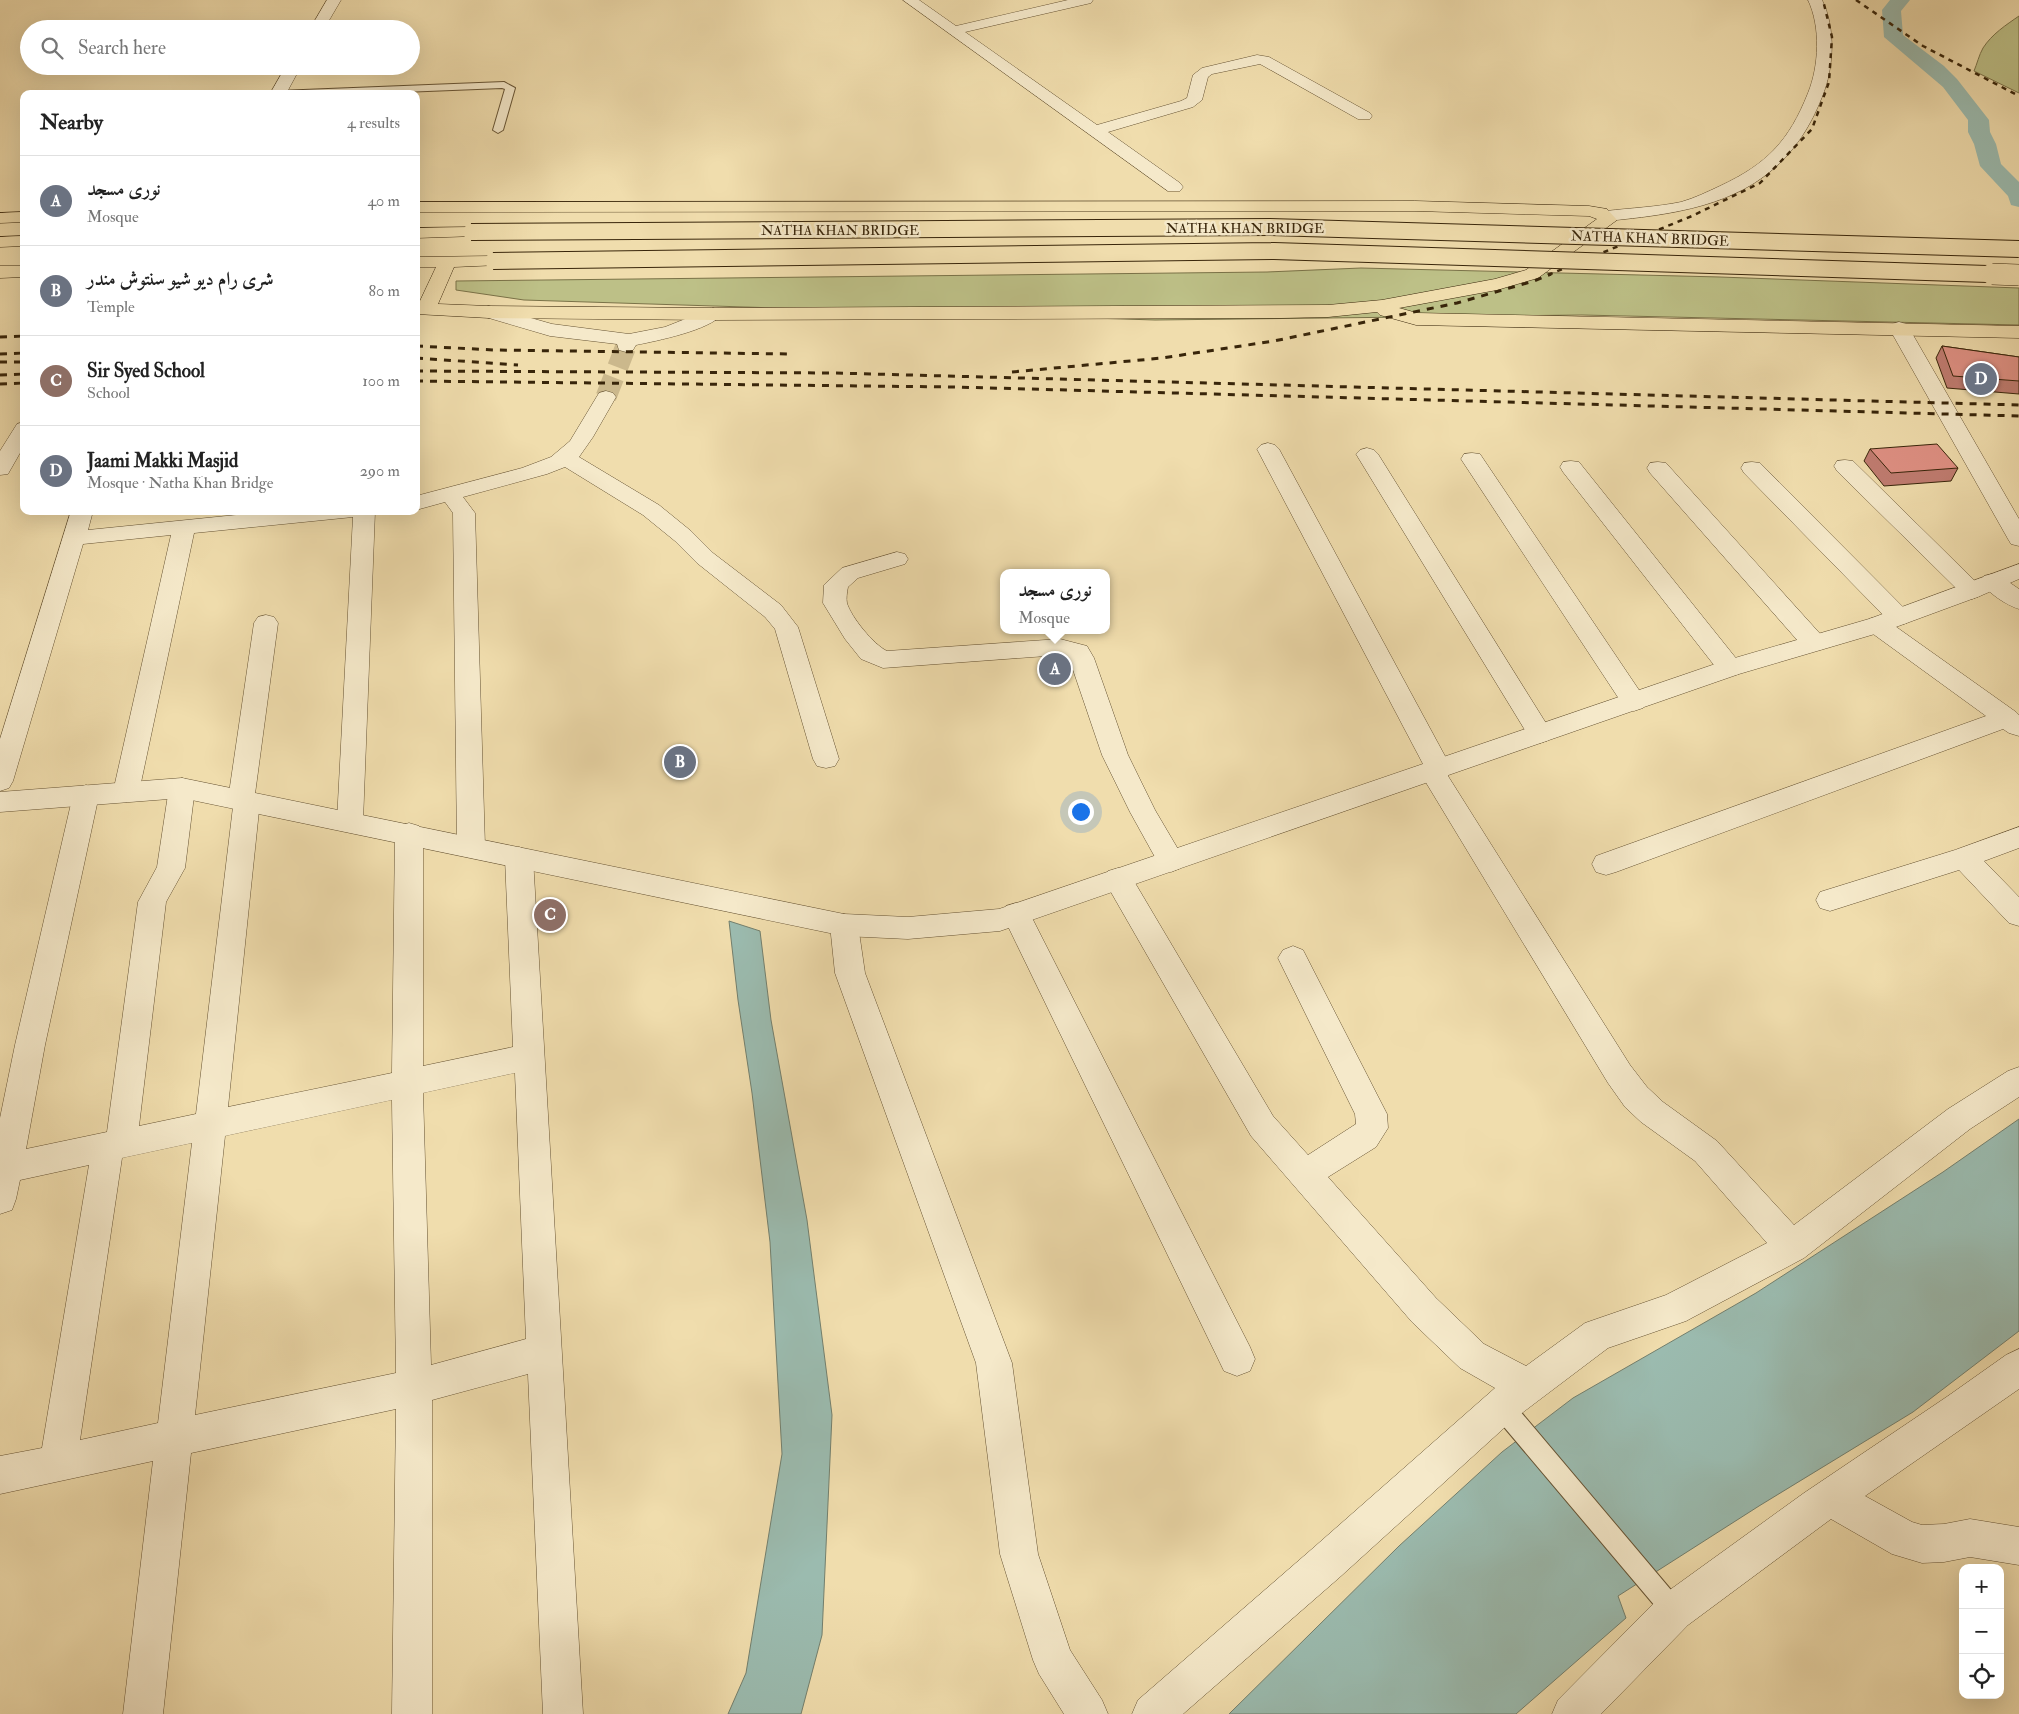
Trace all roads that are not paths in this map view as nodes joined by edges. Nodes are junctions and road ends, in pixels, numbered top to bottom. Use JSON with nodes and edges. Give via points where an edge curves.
{"nodes":[{"id":1,"x":334,"y":0,"type":"edge"},
{"id":2,"x":910,"y":0,"type":"edge"},
{"id":3,"x":1086,"y":0,"type":"edge"},
{"id":4,"x":1817,"y":3,"type":"edge"},
{"id":5,"x":322,"y":20,"type":"edge"},
{"id":6,"x":953,"y":31,"type":"junction"},
{"id":7,"x":289,"y":75,"type":"edge"},
{"id":8,"x":280,"y":90,"type":"edge"},
{"id":9,"x":378,"y":90,"type":"edge"},
{"id":10,"x":1364,"y":116,"type":"dead end"},
{"id":11,"x":498,"y":130,"type":"dead end"},
{"id":12,"x":1095,"y":131,"type":"junction"},
{"id":13,"x":1174,"y":188,"type":"dead end"},
{"id":14,"x":420,"y":208,"type":"edge"},
{"id":15,"x":1606,"y":216,"type":"junction"},
{"id":16,"x":20,"y":217,"type":"edge"},
{"id":17,"x":0,"y":218,"type":"edge"},
{"id":18,"x":420,"y":233,"type":"edge"},
{"id":19,"x":20,"y":241,"type":"edge"},
{"id":20,"x":0,"y":242,"type":"edge"},
{"id":21,"x":2019,"y":249,"type":"edge"},
{"id":22,"x":420,"y":262,"type":"edge"},
{"id":23,"x":447,"y":262,"type":"junction"},
{"id":24,"x":20,"y":271,"type":"edge"},
{"id":25,"x":0,"y":272,"type":"edge"},
{"id":26,"x":2019,"y":275,"type":"edge"},
{"id":27,"x":1382,"y":306,"type":"junction"},
{"id":28,"x":421,"y":309,"type":"edge"},
{"id":29,"x":488,"y":312,"type":"junction"},
{"id":30,"x":713,"y":314,"type":"junction"},
{"id":31,"x":1899,"y":328,"type":"junction"},
{"id":32,"x":2014,"y":332,"type":"edge"},
{"id":33,"x":606,"y":397,"type":"tunnel mouth"},
{"id":34,"x":20,"y":435,"type":"edge"},
{"id":35,"x":1268,"y":449,"type":"dead end"},
{"id":36,"x":1368,"y":454,"type":"dead end"},
{"id":37,"x":566,"y":458,"type":"junction"},
{"id":38,"x":1472,"y":459,"type":"dead end"},
{"id":39,"x":1845,"y":466,"type":"dead end"},
{"id":40,"x":1571,"y":467,"type":"dead end"},
{"id":41,"x":1658,"y":468,"type":"dead end"},
{"id":42,"x":1752,"y":468,"type":"dead end"},
{"id":43,"x":0,"y":469,"type":"edge"},
{"id":44,"x":451,"y":495,"type":"junction"},
{"id":45,"x":420,"y":502,"type":"edge"},
{"id":46,"x":81,"y":515,"type":"edge"},
{"id":47,"x":307,"y":515,"type":"edge"},
{"id":48,"x":364,"y":515,"type":"edge"},
{"id":49,"x":184,"y":527,"type":"junction"},
{"id":50,"x":74,"y":538,"type":"junction"},
{"id":51,"x":2019,"y":539,"type":"edge"},
{"id":52,"x":897,"y":559,"type":"dead end"},
{"id":53,"x":2019,"y":571,"type":"edge"},
{"id":54,"x":1982,"y":586,"type":"junction"},
{"id":55,"x":2019,"y":601,"type":"edge"},
{"id":56,"x":1888,"y":621,"type":"junction"},
{"id":57,"x":266,"y":623,"type":"dead end"},
{"id":58,"x":1814,"y":643,"type":"junction"},
{"id":59,"x":1730,"y":668,"type":"junction"},
{"id":60,"x":1634,"y":702,"type":"junction"},
{"id":61,"x":2013,"y":723,"type":"edge"},
{"id":62,"x":1540,"y":734,"type":"junction"},
{"id":63,"x":826,"y":759,"type":"dead end"},
{"id":64,"x":1435,"y":770,"type":"junction"},
{"id":65,"x":0,"y":781,"type":"edge"},
{"id":66,"x":182,"y":788,"type":"junction"},
{"id":67,"x":126,"y":792,"type":"junction"},
{"id":68,"x":86,"y":795,"type":"junction"},
{"id":69,"x":244,"y":800,"type":"junction"},
{"id":70,"x":0,"y":802,"type":"edge"},
{"id":71,"x":350,"y":822,"type":"junction"},
{"id":72,"x":409,"y":833,"type":"junction"},
{"id":73,"x":2019,"y":836,"type":"edge"},
{"id":74,"x":471,"y":847,"type":"junction"},
{"id":75,"x":519,"y":858,"type":"junction"},
{"id":76,"x":1964,"y":858,"type":"junction"},
{"id":77,"x":1171,"y":861,"type":"junction"},
{"id":78,"x":1606,"y":864,"type":"dead end"},
{"id":79,"x":1118,"y":879,"type":"junction"},
{"id":80,"x":1830,"y":900,"type":"dead end"},
{"id":81,"x":1016,"y":914,"type":"junction"},
{"id":82,"x":2019,"y":915,"type":"edge"},
{"id":83,"x":844,"y":925,"type":"junction"},
{"id":84,"x":1293,"y":958,"type":"dead end"},
{"id":85,"x":529,"y":1057,"type":"junction"},
{"id":86,"x":2019,"y":1080,"type":"edge"},
{"id":87,"x":407,"y":1083,"type":"junction"},
{"id":88,"x":210,"y":1125,"type":"junction"},
{"id":89,"x":114,"y":1145,"type":"junction"},
{"id":90,"x":7,"y":1168,"type":"junction"},
{"id":91,"x":1304,"y":1174,"type":"junction"},
{"id":92,"x":0,"y":1199,"type":"edge"},
{"id":93,"x":1792,"y":1247,"type":"junction"},
{"id":94,"x":544,"y":1352,"type":"junction"},
{"id":95,"x":1237,"y":1359,"type":"dead end"},
{"id":96,"x":2019,"y":1368,"type":"edge"},
{"id":97,"x":414,"y":1387,"type":"junction"},
{"id":98,"x":1514,"y":1396,"type":"junction"},
{"id":99,"x":175,"y":1438,"type":"junction"},
{"id":100,"x":58,"y":1462,"type":"junction"},
{"id":101,"x":0,"y":1474,"type":"edge"},
{"id":102,"x":1830,"y":1497,"type":"junction"},
{"id":103,"x":2019,"y":1546,"type":"edge"},
{"id":104,"x":1674,"y":1611,"type":"junction"},
{"id":105,"x":143,"y":1714,"type":"edge"},
{"id":106,"x":412,"y":1714,"type":"edge"},
{"id":107,"x":563,"y":1714,"type":"edge"},
{"id":108,"x":1088,"y":1714,"type":"edge"},
{"id":109,"x":1152,"y":1714,"type":"edge"},
{"id":110,"x":1572,"y":1714,"type":"edge"}],
"edges":[{"from":1,"to":5,"type":"street"},
{"from":2,"to":6,"type":"street"},
{"from":3,"to":6,"type":"street"},
{"from":4,"to":15,"type":"street","via":[[1824,57],[1821,80],[1803,124],[1776,161],[1751,179],[1695,203]]},
{"from":6,"to":12,"type":"street"},
{"from":7,"to":8,"type":"street"},
{"from":9,"to":11,"type":"lane","via":[[504,85],[510,88]]},
{"from":10,"to":12,"type":"street","via":[[1257,59],[1207,71],[1201,75],[1194,100],[1187,104]]},
{"from":12,"to":13,"type":"street"},
{"from":14,"to":15,"type":"highway","via":[[1415,206],[1588,211]]},
{"from":15,"to":27,"type":"highway","via":[[1608,220],[1532,274]]},
{"from":16,"to":17,"type":"highway"},
{"from":18,"to":21,"type":"highway","name":"NATHA KHAN BRIDGE","bridge":true,"via":[[1270,227]]},
{"from":19,"to":20,"type":"highway"},
{"from":22,"to":23,"type":"highway","name":"NATHA KHAN BRIDGE"},
{"from":23,"to":26,"type":"highway","name":"NATHA KHAN BRIDGE","bridge":true,"via":[[1274,251]]},
{"from":23,"to":28,"type":"highway"},
{"from":24,"to":25,"type":"highway"},
{"from":27,"to":30,"type":"highway","via":[[1281,312]]},
{"from":27,"to":31,"type":"highway","via":[[1387,311],[1416,319]]},
{"from":28,"to":29,"type":"highway"},
{"from":29,"to":30,"type":"highway"},
{"from":29,"to":30,"type":"street","via":[[550,330],[627,343],[693,325]]},
{"from":31,"to":32,"type":"highway"},
{"from":31,"to":51,"type":"street"},
{"from":33,"to":37,"type":"street","via":[[576,448]]},
{"from":34,"to":43,"type":"street"},
{"from":35,"to":64,"type":"street"},
{"from":36,"to":62,"type":"street"},
{"from":37,"to":44,"type":"street"},
{"from":37,"to":63,"type":"street","via":[[652,510],[705,558],[773,611],[786,628]]},
{"from":38,"to":60,"type":"street"},
{"from":39,"to":54,"type":"street"},
{"from":40,"to":59,"type":"street"},
{"from":41,"to":58,"type":"street"},
{"from":42,"to":56,"type":"street"},
{"from":44,"to":45,"type":"street"},
{"from":44,"to":74,"type":"street","via":[[464,513]]},
{"from":46,"to":50,"type":"street"},
{"from":47,"to":49,"type":"street"},
{"from":48,"to":71,"type":"street"},
{"from":49,"to":50,"type":"street"},
{"from":49,"to":67,"type":"street"},
{"from":50,"to":65,"type":"street"},
{"from":52,"to":77,"type":"street","via":[[850,573],[836,585],[835,603],[870,653],[883,660],[1060,647],[1078,652],[1115,755]]},
{"from":53,"to":54,"type":"street"},
{"from":54,"to":55,"type":"street"},
{"from":54,"to":56,"type":"street"},
{"from":56,"to":58,"type":"street"},
{"from":56,"to":61,"type":"street"},
{"from":57,"to":69,"type":"street"},
{"from":58,"to":59,"type":"street"},
{"from":59,"to":60,"type":"street"},
{"from":60,"to":62,"type":"street"},
{"from":61,"to":78,"type":"street"},
{"from":62,"to":64,"type":"street"},
{"from":64,"to":77,"type":"street"},
{"from":64,"to":93,"type":"street","via":[[1630,1090],[1652,1112],[1706,1151]]},
{"from":66,"to":67,"type":"street"},
{"from":66,"to":69,"type":"street"},
{"from":66,"to":89,"type":"street","via":[[171,868],[152,902]]},
{"from":67,"to":68,"type":"street"},
{"from":68,"to":70,"type":"street"},
{"from":68,"to":90,"type":"street","via":[[30,1044]]},
{"from":69,"to":71,"type":"street"},
{"from":69,"to":88,"type":"street"},
{"from":71,"to":72,"type":"street"},
{"from":72,"to":74,"type":"street"},
{"from":72,"to":87,"type":"street"},
{"from":73,"to":76,"type":"street"},
{"from":74,"to":75,"type":"street"},
{"from":75,"to":83,"type":"street"},
{"from":75,"to":85,"type":"street"},
{"from":76,"to":80,"type":"street"},
{"from":76,"to":82,"type":"street"},
{"from":77,"to":79,"type":"street"},
{"from":79,"to":81,"type":"street"},
{"from":79,"to":91,"type":"street","via":[[1262,1126]]},
{"from":81,"to":83,"type":"street","via":[[1000,920],[908,928]]},
{"from":81,"to":95,"type":"street"},
{"from":83,"to":108,"type":"street","via":[[850,974],[994,1363],[1019,1554],[1053,1660]]},
{"from":84,"to":91,"type":"street","via":[[1371,1114],[1372,1128],[1365,1137]]},
{"from":85,"to":87,"type":"street"},
{"from":85,"to":94,"type":"street"},
{"from":86,"to":93,"type":"street","via":[[1959,1120]]},
{"from":87,"to":88,"type":"street"},
{"from":87,"to":97,"type":"street"},
{"from":88,"to":89,"type":"street"},
{"from":88,"to":99,"type":"street"},
{"from":89,"to":90,"type":"street"},
{"from":89,"to":100,"type":"street"},
{"from":90,"to":92,"type":"street"},
{"from":91,"to":98,"type":"street","via":[[1424,1310]]},
{"from":93,"to":98,"type":"street","via":[[1674,1308],[1597,1335]]},
{"from":94,"to":97,"type":"street"},
{"from":94,"to":107,"type":"street"},
{"from":96,"to":102,"type":"street"},
{"from":97,"to":99,"type":"street"},
{"from":97,"to":106,"type":"street"},
{"from":98,"to":104,"type":"lane"},
{"from":98,"to":109,"type":"street"},
{"from":99,"to":100,"type":"street"},
{"from":99,"to":105,"type":"street"},
{"from":100,"to":101,"type":"street"},
{"from":102,"to":103,"type":"street","via":[[1906,1540],[1922,1544],[1970,1538]]},
{"from":102,"to":104,"type":"street"},
{"from":104,"to":110,"type":"street"}]}
